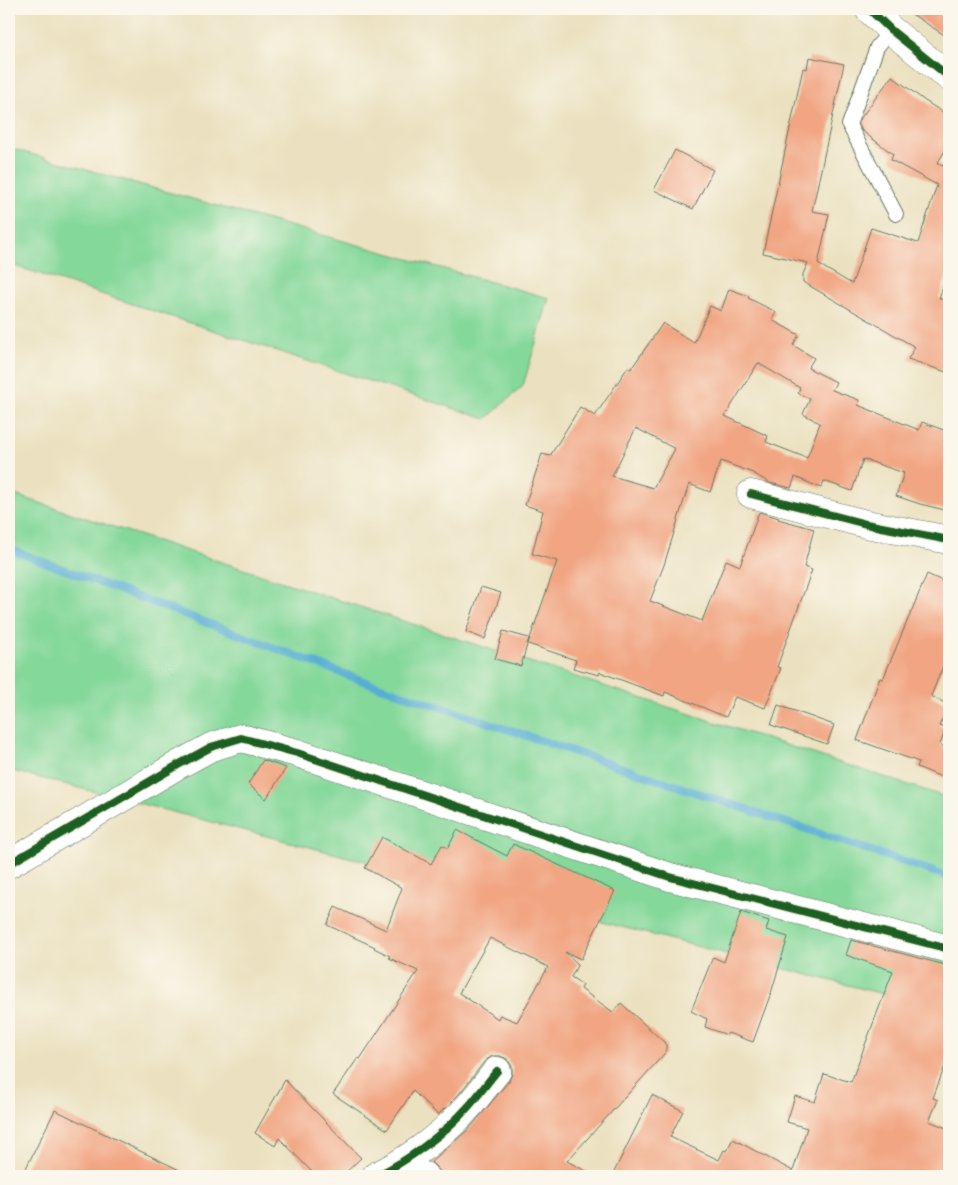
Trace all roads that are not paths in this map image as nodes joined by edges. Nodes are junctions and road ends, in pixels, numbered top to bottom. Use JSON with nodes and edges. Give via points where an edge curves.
{"nodes":[{"id":1,"x":869,"y":9,"type":"edge"},
{"id":2,"x":891,"y":30,"type":"junction"},
{"id":3,"x":949,"y":77,"type":"edge"},
{"id":4,"x":896,"y":214,"type":"dead end"},
{"id":5,"x":751,"y":494,"type":"dead end"},
{"id":6,"x":949,"y":540,"type":"edge"},
{"id":7,"x":9,"y":864,"type":"edge"},
{"id":8,"x":949,"y":949,"type":"edge"},
{"id":9,"x":497,"y":1071,"type":"dead end"},
{"id":10,"x":388,"y":1171,"type":"edge"},
{"id":11,"x":424,"y":1176,"type":"edge"}],
"edges":[{"from":1,"to":2,"type":"street"},
{"from":2,"to":3,"type":"street"},
{"from":2,"to":4,"type":"lane","via":[[877,46],[849,125]]},
{"from":5,"to":6,"type":"street","via":[[866,524]]},
{"from":7,"to":8,"type":"street","via":[[178,764],[212,747],[241,738],[297,753],[670,877]]},
{"from":9,"to":10,"type":"street","via":[[467,1108]]},
{"from":10,"to":11,"type":"street"}]}
